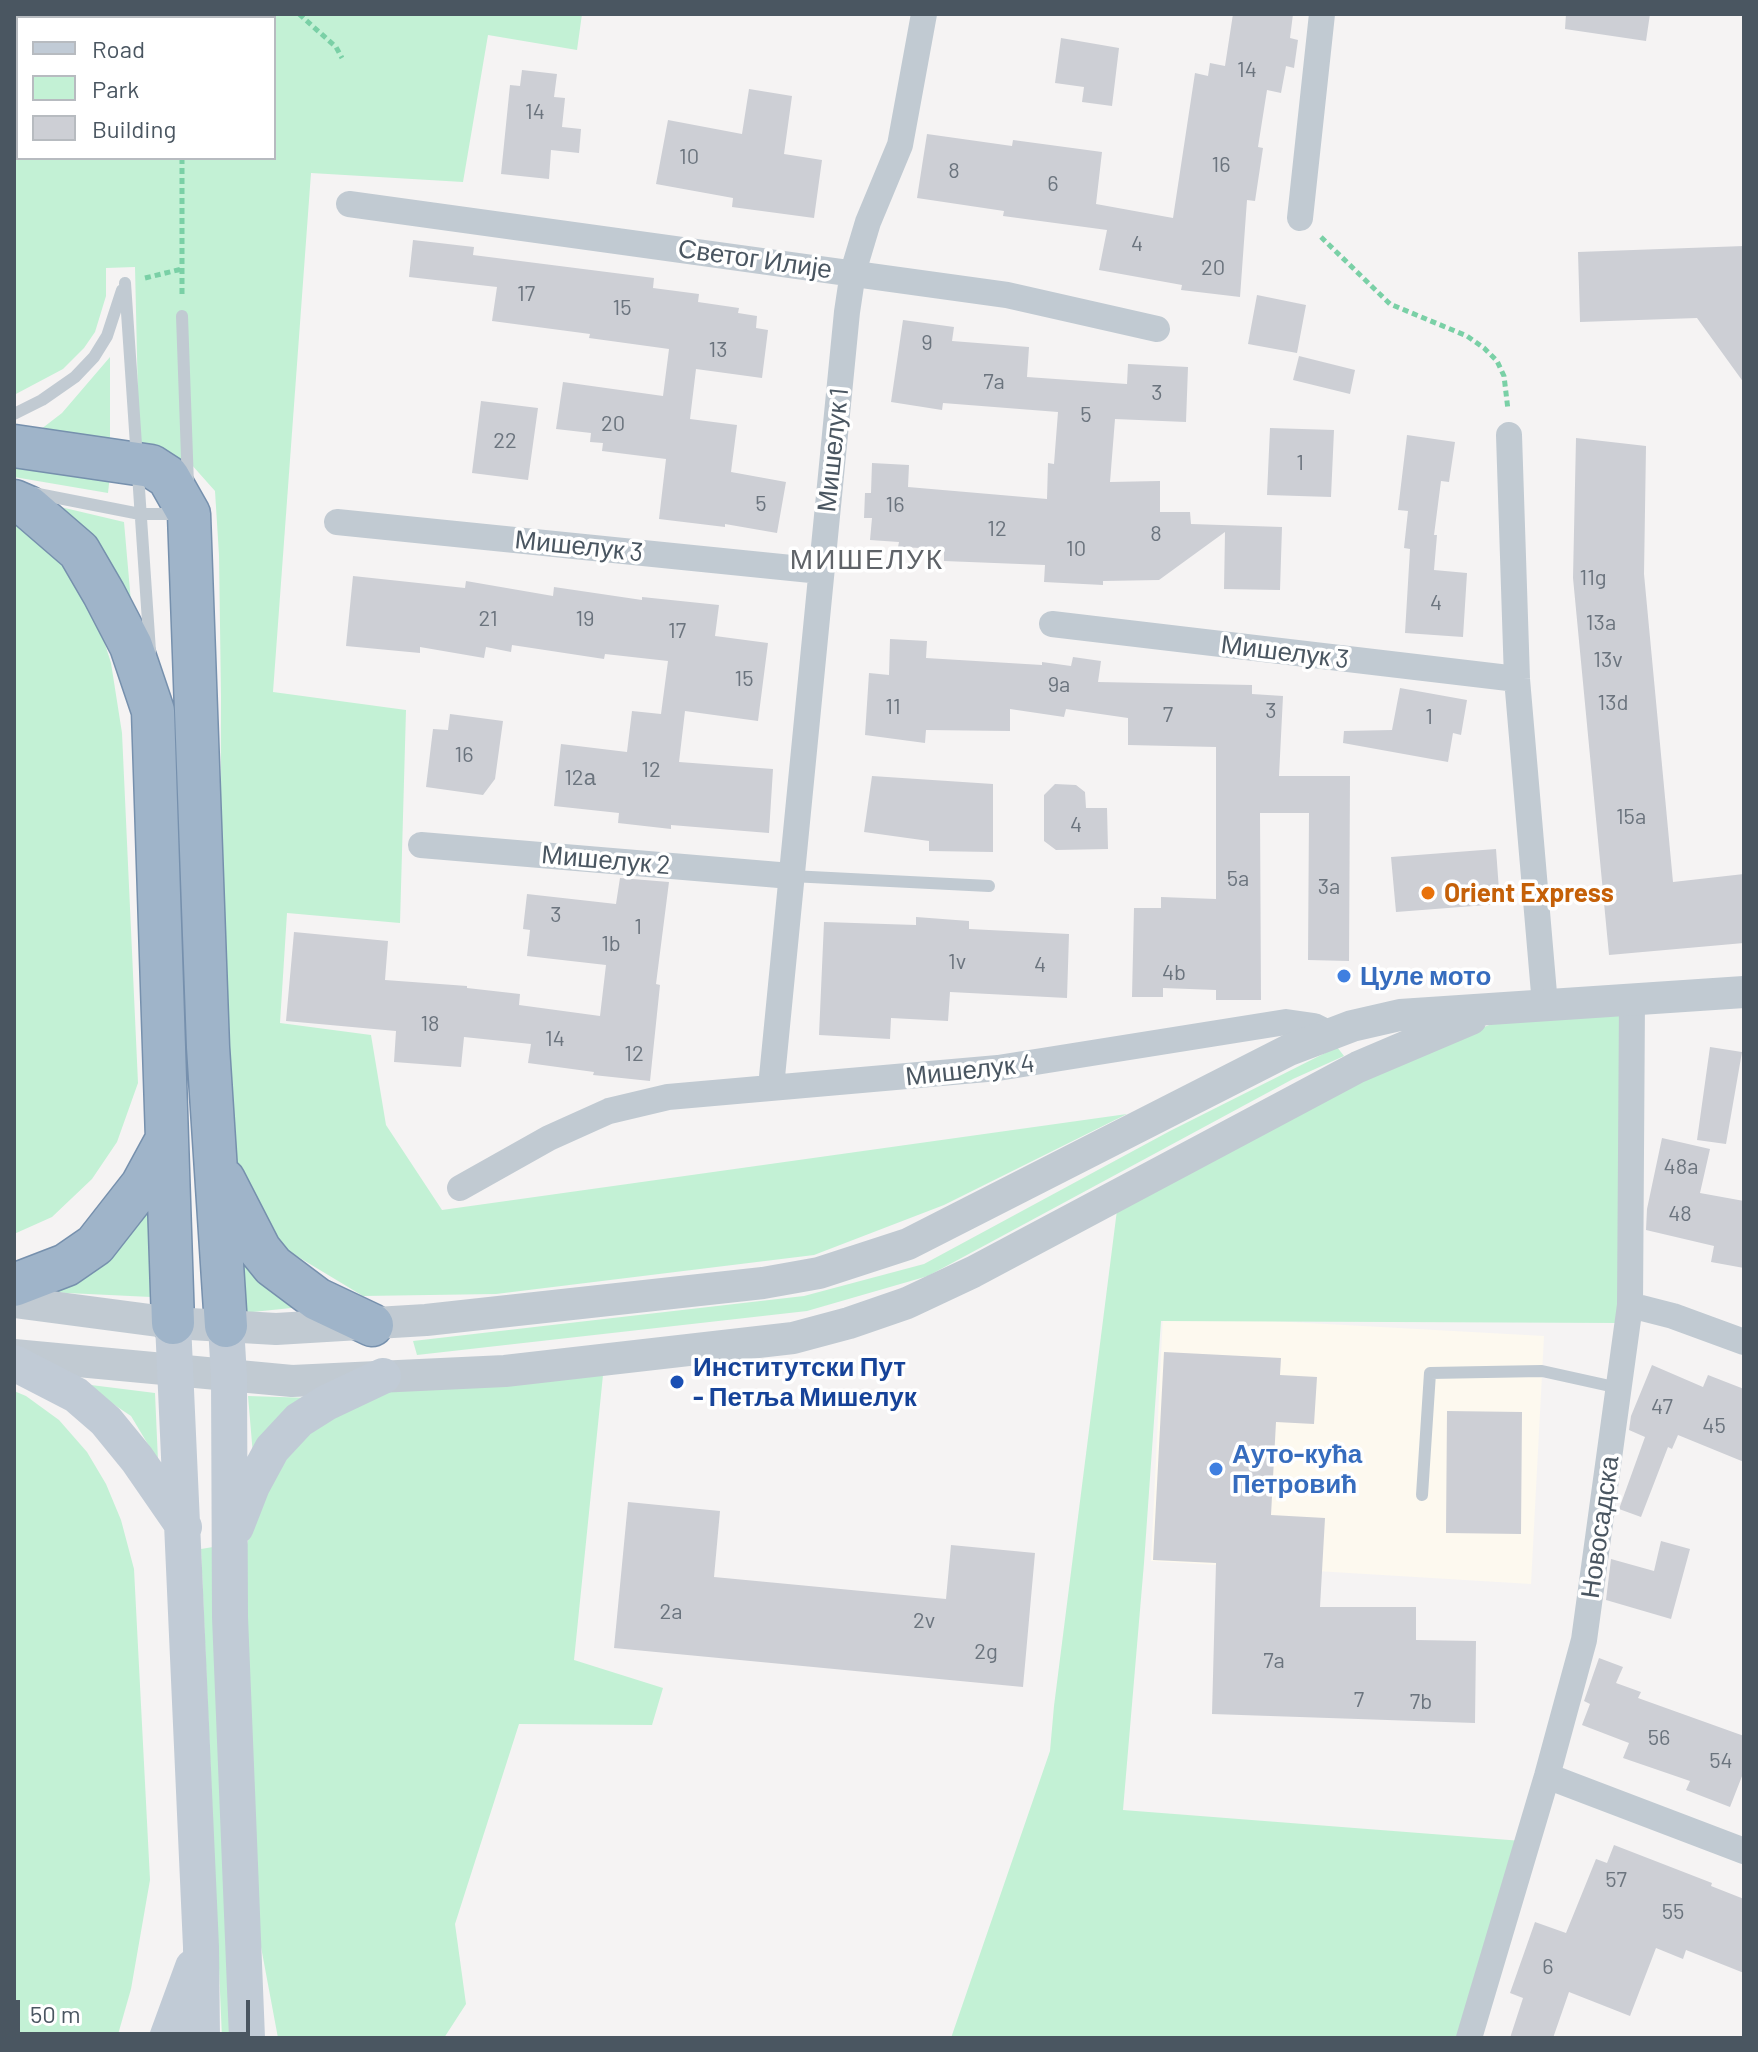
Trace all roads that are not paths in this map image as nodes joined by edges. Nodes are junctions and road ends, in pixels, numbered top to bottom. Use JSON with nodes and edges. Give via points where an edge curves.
{"nodes":[{"id":1,"x":924,"y":14,"type":"edge"},
{"id":2,"x":1322,"y":14,"type":"edge"},
{"id":3,"x":349,"y":204,"type":"dead end"},
{"id":4,"x":1300,"y":218,"type":"road end"},
{"id":5,"x":853,"y":272,"type":"junction"},
{"id":6,"x":182,"y":316,"type":"road end"},
{"id":7,"x":1157,"y":329,"type":"dead end"},
{"id":8,"x":14,"y":414,"type":"edge"},
{"id":9,"x":1509,"y":435,"type":"road end"},
{"id":10,"x":14,"y":446,"type":"edge"},
{"id":11,"x":137,"y":463,"type":"junction"},
{"id":12,"x":14,"y":489,"type":"edge"},
{"id":13,"x":14,"y":501,"type":"edge"},
{"id":14,"x":140,"y":514,"type":"junction"},
{"id":15,"x":189,"y":514,"type":"junction"},
{"id":16,"x":337,"y":522,"type":"dead end"},
{"id":17,"x":821,"y":571,"type":"junction"},
{"id":18,"x":1052,"y":624,"type":"dead end"},
{"id":19,"x":1517,"y":679,"type":"junction"},
{"id":20,"x":153,"y":711,"type":"junction"},
{"id":21,"x":421,"y":845,"type":"dead end"},
{"id":22,"x":791,"y":876,"type":"junction"},
{"id":23,"x":989,"y":886,"type":"dead end"},
{"id":24,"x":1744,"y":992,"type":"edge"},
{"id":25,"x":1632,"y":1000,"type":"junction"},
{"id":26,"x":1545,"y":1005,"type":"junction"},
{"id":27,"x":1492,"y":1010,"type":"junction"},
{"id":28,"x":1330,"y":1034,"type":"junction"},
{"id":29,"x":771,"y":1087,"type":"junction"},
{"id":30,"x":168,"y":1138,"type":"junction"},
{"id":31,"x":214,"y":1156,"type":"junction"},
{"id":32,"x":460,"y":1188,"type":"dead end"},
{"id":33,"x":14,"y":1285,"type":"edge"},
{"id":34,"x":14,"y":1302,"type":"edge"},
{"id":35,"x":1630,"y":1305,"type":"junction"},
{"id":36,"x":173,"y":1323,"type":"junction"},
{"id":37,"x":372,"y":1325,"type":"junction"},
{"id":38,"x":226,"y":1326,"type":"junction"},
{"id":39,"x":1744,"y":1342,"type":"edge"},
{"id":40,"x":14,"y":1355,"type":"edge"},
{"id":41,"x":14,"y":1363,"type":"edge"},
{"id":42,"x":176,"y":1369,"type":"junction"},
{"id":43,"x":383,"y":1376,"type":"junction"},
{"id":44,"x":229,"y":1377,"type":"junction"},
{"id":45,"x":1619,"y":1388,"type":"junction"},
{"id":46,"x":1422,"y":1495,"type":"dead end"},
{"id":47,"x":184,"y":1527,"type":"junction"},
{"id":48,"x":229,"y":1543,"type":"junction"},
{"id":49,"x":1547,"y":1776,"type":"junction"},
{"id":50,"x":1744,"y":1851,"type":"edge"},
{"id":51,"x":243,"y":1930,"type":"junction"},
{"id":52,"x":201,"y":1947,"type":"junction"},
{"id":53,"x":167,"y":2038,"type":"edge"},
{"id":54,"x":202,"y":2038,"type":"edge"},
{"id":55,"x":247,"y":2038,"type":"edge"},
{"id":56,"x":260,"y":2038,"type":"edge"},
{"id":57,"x":1469,"y":2038,"type":"edge"}],
"edges":[{"from":1,"to":5,"type":"street","name":"Мишелук 1","via":[[900,145]]},
{"from":2,"to":4,"type":"street"},
{"from":3,"to":5,"type":"street","name":"Светог Илије"},
{"from":5,"to":7,"type":"street","name":"Светог Илије","via":[[1007,295]]},
{"from":5,"to":17,"type":"street","name":"Мишелук 1"},
{"from":6,"to":15,"type":"lane"},
{"from":8,"to":11,"type":"lane","via":[[75,377],[94,357],[125,283]]},
{"from":9,"to":19,"type":"street"},
{"from":10,"to":11,"type":"highway"},
{"from":11,"to":14,"type":"lane"},
{"from":11,"to":15,"type":"highway","via":[[168,477]]},
{"from":12,"to":14,"type":"lane"},
{"from":13,"to":20,"type":"highway","via":[[79,551],[131,646]]},
{"from":14,"to":15,"type":"lane"},
{"from":14,"to":20,"type":"lane"},
{"from":15,"to":31,"type":"highway"},
{"from":16,"to":17,"type":"street","name":"Мишелук 3"},
{"from":17,"to":22,"type":"street","name":"Мишелук 1"},
{"from":18,"to":19,"type":"street","name":"Мишелук 3"},
{"from":19,"to":26,"type":"street"},
{"from":20,"to":30,"type":"highway"},
{"from":21,"to":22,"type":"street","name":"Мишелук 2"},
{"from":22,"to":23,"type":"lane"},
{"from":22,"to":29,"type":"street","name":"Мишелук 1"},
{"from":24,"to":25,"type":"street"},
{"from":25,"to":26,"type":"street"},
{"from":25,"to":35,"type":"street","name":"Новосадска"},
{"from":26,"to":27,"type":"street"},
{"from":27,"to":28,"type":"street","via":[[1400,1015]]},
{"from":27,"to":43,"type":"street","via":[[1358,1067],[973,1272],[849,1323],[793,1338],[505,1371]]},
{"from":28,"to":29,"type":"street","name":"Мишелук 4","via":[[1286,1022],[998,1068]]},
{"from":28,"to":37,"type":"street","via":[[1147,1120],[957,1221],[862,1261],[763,1283]]},
{"from":29,"to":32,"type":"street","name":"Мишелук 4","via":[[668,1097],[609,1111]]},
{"from":30,"to":33,"type":"highway","via":[[142,1185],[95,1245],[66,1265]]},
{"from":30,"to":36,"type":"highway"},
{"from":31,"to":37,"type":"highway","via":[[233,1201],[273,1266],[317,1299]]},
{"from":31,"to":38,"type":"highway"},
{"from":34,"to":36,"type":"street"},
{"from":35,"to":39,"type":"street"},
{"from":35,"to":45,"type":"street","name":"Новосадска"},
{"from":36,"to":38,"type":"street"},
{"from":36,"to":42,"type":"main road"},
{"from":37,"to":38,"type":"street"},
{"from":38,"to":44,"type":"main road"},
{"from":40,"to":42,"type":"street"},
{"from":41,"to":47,"type":"main road","via":[[76,1395],[106,1421]]},
{"from":42,"to":44,"type":"street"},
{"from":42,"to":47,"type":"main road"},
{"from":43,"to":44,"type":"street","via":[[292,1381]]},
{"from":43,"to":48,"type":"main road","via":[[299,1420],[272,1449]]},
{"from":44,"to":48,"type":"main road"},
{"from":45,"to":46,"type":"lane","via":[[1542,1371],[1430,1373]]},
{"from":45,"to":49,"type":"street","name":"Новосадска","via":[[1584,1640]]},
{"from":47,"to":52,"type":"main road"},
{"from":48,"to":51,"type":"main road"},
{"from":49,"to":50,"type":"street"},
{"from":49,"to":57,"type":"street","name":"Новосадска"},
{"from":51,"to":55,"type":"main road"},
{"from":51,"to":56,"type":"main road"},
{"from":52,"to":53,"type":"main road"},
{"from":52,"to":54,"type":"main road"}]}
